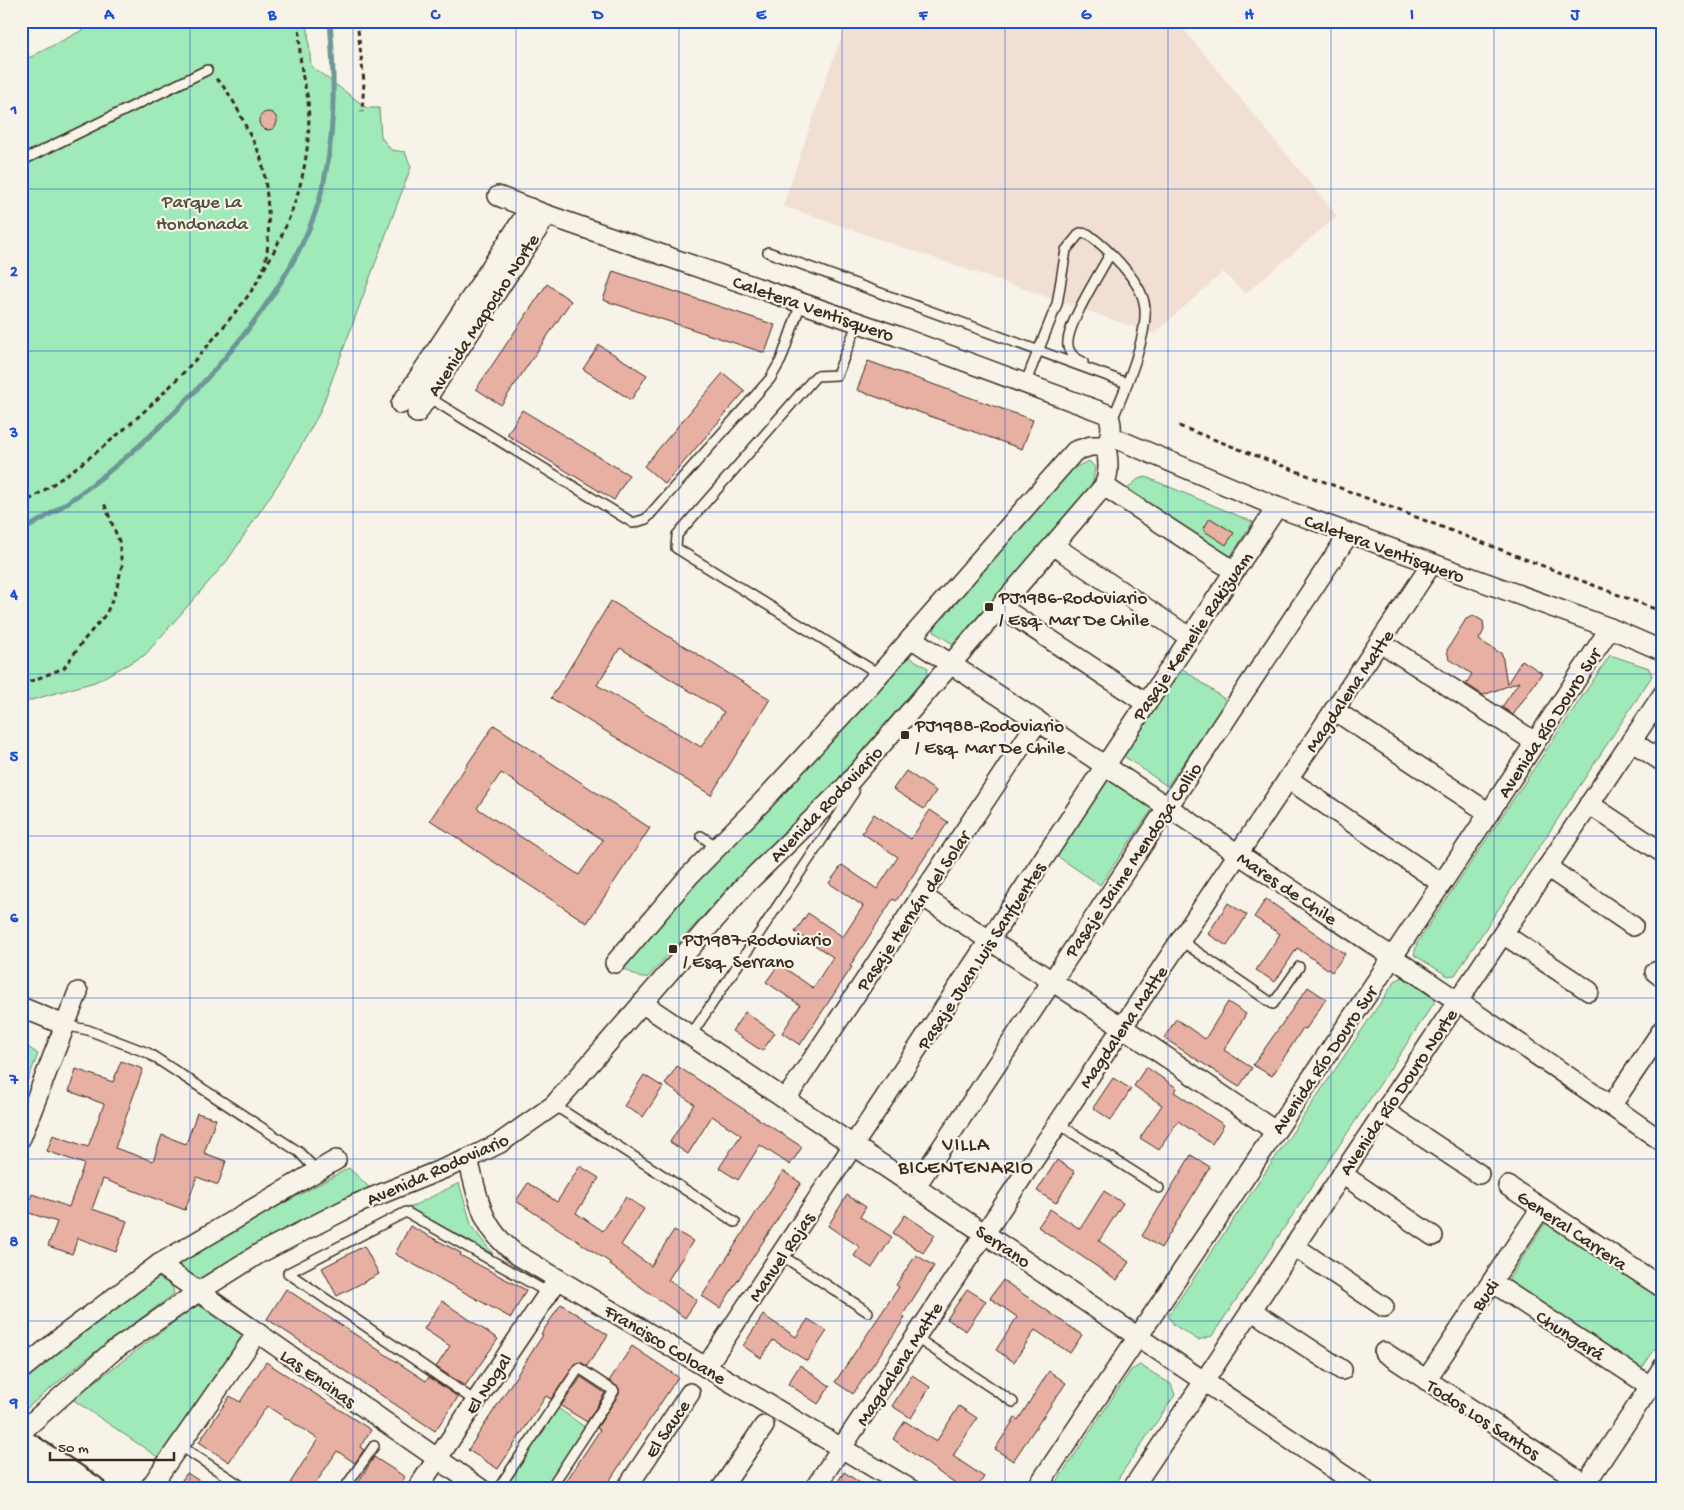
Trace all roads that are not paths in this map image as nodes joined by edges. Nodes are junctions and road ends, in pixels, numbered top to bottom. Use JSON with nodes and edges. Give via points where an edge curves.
{"nodes":[{"id":1,"x":207,"y":70,"type":"road end"},
{"id":2,"x":21,"y":161,"type":"edge"},
{"id":3,"x":498,"y":196,"type":"dead end"},
{"id":4,"x":538,"y":211,"type":"junction"},
{"id":5,"x":768,"y":252,"type":"dead end"},
{"id":6,"x":1110,"y":254,"type":"junction"},
{"id":7,"x":801,"y":303,"type":"junction"},
{"id":8,"x":858,"y":322,"type":"junction"},
{"id":9,"x":1039,"y":350,"type":"junction"},
{"id":10,"x":1099,"y":373,"type":"junction"},
{"id":11,"x":1127,"y":383,"type":"junction"},
{"id":12,"x":1025,"y":384,"type":"junction"},
{"id":13,"x":420,"y":392,"type":"junction"},
{"id":14,"x":409,"y":408,"type":"dead end"},
{"id":15,"x":1109,"y":434,"type":"junction"},
{"id":16,"x":1104,"y":486,"type":"junction"},
{"id":17,"x":1278,"y":507,"type":"junction"},
{"id":18,"x":1349,"y":534,"type":"junction"},
{"id":19,"x":1054,"y":546,"type":"junction"},
{"id":20,"x":1431,"y":565,"type":"junction"},
{"id":21,"x":1234,"y":571,"type":"junction"},
{"id":22,"x":1002,"y":607,"type":"junction"},
{"id":23,"x":1610,"y":628,"type":"junction"},
{"id":24,"x":1190,"y":637,"type":"junction"},
{"id":25,"x":911,"y":638,"type":"junction"},
{"id":26,"x":1380,"y":642,"type":"junction"},
{"id":27,"x":1663,"y":651,"type":"edge"},
{"id":28,"x":952,"y":664,"type":"junction"},
{"id":29,"x":879,"y":674,"type":"junction"},
{"id":30,"x":1663,"y":694,"type":"edge"},
{"id":31,"x":1146,"y":703,"type":"junction"},
{"id":32,"x":1334,"y":710,"type":"junction"},
{"id":33,"x":1038,"y":721,"type":"junction"},
{"id":34,"x":1632,"y":741,"type":"junction"},
{"id":35,"x":1535,"y":742,"type":"junction"},
{"id":36,"x":1663,"y":762,"type":"edge"},
{"id":37,"x":1106,"y":764,"type":"junction"},
{"id":38,"x":1288,"y":779,"type":"junction"},
{"id":39,"x":846,"y":786,"type":"junction"},
{"id":40,"x":1589,"y":804,"type":"junction"},
{"id":41,"x":1168,"y":805,"type":"junction"},
{"id":42,"x":1489,"y":813,"type":"junction"},
{"id":43,"x":701,"y":836,"type":"dead end"},
{"id":44,"x":717,"y":847,"type":"junction"},
{"id":45,"x":1663,"y":853,"type":"edge"},
{"id":46,"x":1238,"y":854,"type":"junction"},
{"id":47,"x":1547,"y":867,"type":"junction"},
{"id":48,"x":1441,"y":882,"type":"junction"},
{"id":49,"x":922,"y":896,"type":"junction"},
{"id":50,"x":1633,"y":926,"type":"dead end"},
{"id":51,"x":1503,"y":934,"type":"junction"},
{"id":52,"x":990,"y":940,"type":"junction"},
{"id":53,"x":1180,"y":940,"type":"junction"},
{"id":54,"x":1392,"y":956,"type":"junction"},
{"id":55,"x":615,"y":964,"type":"dead end"},
{"id":56,"x":1299,"y":967,"type":"dead end"},
{"id":57,"x":1052,"y":980,"type":"junction"},
{"id":58,"x":1589,"y":991,"type":"dead end"},
{"id":59,"x":78,"y":992,"type":"dead end"},
{"id":60,"x":1458,"y":1000,"type":"junction"},
{"id":61,"x":642,"y":1003,"type":"junction"},
{"id":62,"x":21,"y":1007,"type":"edge"},
{"id":63,"x":64,"y":1024,"type":"junction"},
{"id":64,"x":1122,"y":1027,"type":"junction"},
{"id":65,"x":1663,"y":1029,"type":"edge"},
{"id":66,"x":691,"y":1035,"type":"junction"},
{"id":67,"x":786,"y":1099,"type":"junction"},
{"id":68,"x":554,"y":1105,"type":"junction"},
{"id":69,"x":1611,"y":1106,"type":"junction"},
{"id":70,"x":1384,"y":1111,"type":"junction"},
{"id":71,"x":1057,"y":1123,"type":"junction"},
{"id":72,"x":1275,"y":1131,"type":"junction"},
{"id":73,"x":21,"y":1138,"type":"edge"},
{"id":74,"x":1663,"y":1142,"type":"edge"},
{"id":75,"x":855,"y":1146,"type":"junction"},
{"id":76,"x":468,"y":1158,"type":"junction"},
{"id":77,"x":336,"y":1160,"type":"dead end"},
{"id":78,"x":317,"y":1171,"type":"junction"},
{"id":79,"x":1342,"y":1174,"type":"junction"},
{"id":80,"x":1478,"y":1174,"type":"dead end"},
{"id":81,"x":916,"y":1186,"type":"junction"},
{"id":82,"x":1508,"y":1186,"type":"dead end"},
{"id":83,"x":1159,"y":1188,"type":"dead end"},
{"id":84,"x":1542,"y":1208,"type":"junction"},
{"id":85,"x":736,"y":1222,"type":"dead end"},
{"id":86,"x":984,"y":1232,"type":"junction"},
{"id":87,"x":1433,"y":1236,"type":"dead end"},
{"id":88,"x":1294,"y":1246,"type":"junction"},
{"id":89,"x":781,"y":1255,"type":"junction"},
{"id":90,"x":159,"y":1264,"type":"junction"},
{"id":91,"x":1492,"y":1282,"type":"junction"},
{"id":92,"x":552,"y":1285,"type":"junction"},
{"id":93,"x":1663,"y":1288,"type":"edge"},
{"id":94,"x":198,"y":1292,"type":"junction"},
{"id":95,"x":1384,"y":1307,"type":"dead end"},
{"id":96,"x":1251,"y":1310,"type":"junction"},
{"id":97,"x":868,"y":1312,"type":"dead end"},
{"id":98,"x":256,"y":1333,"type":"junction"},
{"id":99,"x":915,"y":1336,"type":"junction"},
{"id":100,"x":1137,"y":1336,"type":"junction"},
{"id":101,"x":1384,"y":1352,"type":"dead end"},
{"id":102,"x":1663,"y":1366,"type":"edge"},
{"id":103,"x":706,"y":1368,"type":"junction"},
{"id":104,"x":21,"y":1370,"type":"edge"},
{"id":105,"x":1342,"y":1370,"type":"dead end"},
{"id":106,"x":1426,"y":1380,"type":"junction"},
{"id":107,"x":1204,"y":1381,"type":"junction"},
{"id":108,"x":1650,"y":1386,"type":"junction"},
{"id":109,"x":690,"y":1393,"type":"dead end"},
{"id":110,"x":475,"y":1401,"type":"junction"},
{"id":111,"x":1013,"y":1402,"type":"dead end"},
{"id":112,"x":764,"y":1426,"type":"dead end"},
{"id":113,"x":21,"y":1432,"type":"edge"},
{"id":114,"x":21,"y":1442,"type":"edge"},
{"id":115,"x":179,"y":1445,"type":"junction"},
{"id":116,"x":374,"y":1446,"type":"dead end"},
{"id":117,"x":842,"y":1447,"type":"junction"},
{"id":118,"x":436,"y":1459,"type":"junction"},
{"id":119,"x":21,"y":1466,"type":"edge"},
{"id":120,"x":1355,"y":1486,"type":"edge"},
{"id":121,"x":1583,"y":1487,"type":"edge"},
{"id":122,"x":56,"y":1489,"type":"edge"},
{"id":123,"x":92,"y":1489,"type":"edge"},
{"id":124,"x":149,"y":1489,"type":"edge"},
{"id":125,"x":246,"y":1489,"type":"edge"},
{"id":126,"x":344,"y":1489,"type":"edge"},
{"id":127,"x":416,"y":1489,"type":"edge"},
{"id":128,"x":481,"y":1489,"type":"edge"},
{"id":129,"x":498,"y":1489,"type":"edge"},
{"id":130,"x":550,"y":1489,"type":"edge"},
{"id":131,"x":626,"y":1489,"type":"edge"},
{"id":132,"x":721,"y":1489,"type":"edge"},
{"id":133,"x":814,"y":1489,"type":"edge"},
{"id":134,"x":910,"y":1489,"type":"edge"},
{"id":135,"x":1036,"y":1489,"type":"edge"},
{"id":136,"x":1132,"y":1489,"type":"edge"}],
"edges":[{"from":1,"to":2,"type":"lane"},
{"from":3,"to":4,"type":"street","name":"Caletera Ventisquero"},
{"from":4,"to":7,"type":"street","name":"Caletera Ventisquero"},
{"from":4,"to":13,"type":"street","name":"Avenida Mapocho Norte"},
{"from":5,"to":9,"type":"lane"},
{"from":6,"to":9,"type":"lane","via":[[1088,234],[1080,233],[1071,241],[1063,265],[1057,304]]},
{"from":6,"to":10,"type":"lane","via":[[1068,337],[1068,347],[1074,357]]},
{"from":6,"to":11,"type":"lane","via":[[1140,288],[1145,303],[1140,340]]},
{"from":7,"to":8,"type":"street","name":"Caletera Ventisquero"},
{"from":7,"to":13,"type":"lane","via":[[781,360],[770,379],[646,519],[633,523]]},
{"from":8,"to":12,"type":"street","name":"Caletera Ventisquero"},
{"from":8,"to":29,"type":"lane","via":[[837,375],[816,376],[676,535],[676,548]]},
{"from":9,"to":10,"type":"lane"},
{"from":9,"to":12,"type":"lane"},
{"from":10,"to":11,"type":"lane"},
{"from":11,"to":15,"type":"lane"},
{"from":12,"to":15,"type":"street","name":"Caletera Ventisquero","via":[[1107,414]]},
{"from":13,"to":14,"type":"street","name":"Avenida Mapocho Norte"},
{"from":15,"to":16,"type":"street","name":"Avenida Rodoviario","via":[[1108,476]]},
{"from":15,"to":17,"type":"street","name":"Caletera Ventisquero"},
{"from":15,"to":25,"type":"street","via":[[1091,446],[1075,451]]},
{"from":16,"to":19,"type":"street","name":"Avenida Rodoviario"},
{"from":16,"to":21,"type":"street"},
{"from":17,"to":18,"type":"street","name":"Caletera Ventisquero"},
{"from":17,"to":21,"type":"street","name":"Pasaje Kemelie Rakizuam"},
{"from":18,"to":20,"type":"street","name":"Caletera Ventisquero"},
{"from":18,"to":41,"type":"street","name":"Pasaje Jaime Mendoza Collio"},
{"from":19,"to":22,"type":"street","name":"Avenida Rodoviario"},
{"from":19,"to":24,"type":"street"},
{"from":20,"to":23,"type":"street","name":"Caletera Ventisquero"},
{"from":20,"to":26,"type":"street","name":"Magdalena Matte"},
{"from":21,"to":24,"type":"street","name":"Pasaje Kemelie Rakizuam"},
{"from":22,"to":28,"type":"street","name":"Avenida Rodoviario"},
{"from":22,"to":31,"type":"street"},
{"from":23,"to":27,"type":"street","name":"Caletera Ventisquero"},
{"from":23,"to":35,"type":"street","name":"Avenida Río Douro Sur"},
{"from":24,"to":31,"type":"street","name":"Pasaje Kemelie Rakizuam"},
{"from":25,"to":28,"type":"street","name":"Mares de Chile"},
{"from":25,"to":29,"type":"street"},
{"from":26,"to":32,"type":"street","name":"Magdalena Matte"},
{"from":26,"to":35,"type":"street"},
{"from":28,"to":33,"type":"street","name":"Mares de Chile"},
{"from":28,"to":39,"type":"street","name":"Avenida Rodoviario"},
{"from":29,"to":44,"type":"street"},
{"from":30,"to":34,"type":"street","name":"Avenida Río Douro Norte"},
{"from":31,"to":37,"type":"street","name":"Pasaje Kemelie Rakizuam"},
{"from":32,"to":38,"type":"street","name":"Magdalena Matte"},
{"from":32,"to":42,"type":"street"},
{"from":33,"to":37,"type":"street","name":"Mares de Chile"},
{"from":33,"to":49,"type":"street","name":"Pasaje Hernán del Solar"},
{"from":34,"to":36,"type":"street"},
{"from":34,"to":40,"type":"street","name":"Avenida Río Douro Norte"},
{"from":35,"to":42,"type":"street","name":"Avenida Río Douro Sur"},
{"from":37,"to":41,"type":"street","name":"Mares de Chile"},
{"from":37,"to":52,"type":"street","name":"Pasaje Juan Luis Sanfuentes"},
{"from":38,"to":46,"type":"street","name":"Magdalena Matte"},
{"from":38,"to":48,"type":"street"},
{"from":39,"to":61,"type":"street","name":"Avenida Rodoviario","via":[[744,886]]},
{"from":39,"to":66,"type":"lane","via":[[854,792]]},
{"from":40,"to":45,"type":"street"},
{"from":40,"to":47,"type":"street","name":"Avenida Río Douro Norte"},
{"from":41,"to":46,"type":"street","name":"Mares de Chile"},
{"from":41,"to":57,"type":"street","name":"Pasaje Jaime Mendoza Collio"},
{"from":42,"to":48,"type":"street","name":"Avenida Río Douro Sur"},
{"from":43,"to":44,"type":"lane"},
{"from":44,"to":55,"type":"street"},
{"from":46,"to":53,"type":"street","name":"Magdalena Matte"},
{"from":46,"to":54,"type":"street","name":"Mares de Chile"},
{"from":47,"to":50,"type":"street"},
{"from":47,"to":51,"type":"street","name":"Avenida Río Douro Norte"},
{"from":48,"to":54,"type":"street","name":"Avenida Río Douro Sur"},
{"from":49,"to":52,"type":"street"},
{"from":49,"to":67,"type":"street","name":"Pasaje Hernán del Solar"},
{"from":51,"to":58,"type":"street"},
{"from":51,"to":60,"type":"street","name":"Avenida Río Douro Norte"},
{"from":52,"to":57,"type":"street"},
{"from":52,"to":75,"type":"street","name":"Pasaje Juan Luis Sanfuentes"},
{"from":53,"to":56,"type":"lane","via":[[1273,1004]]},
{"from":53,"to":64,"type":"street","name":"Magdalena Matte"},
{"from":54,"to":60,"type":"street","name":"Mares de Chile"},
{"from":54,"to":72,"type":"street","name":"Avenida Río Douro Sur"},
{"from":57,"to":64,"type":"street"},
{"from":57,"to":81,"type":"street","name":"Pasaje Jaime Mendoza Collio"},
{"from":59,"to":63,"type":"street"},
{"from":60,"to":69,"type":"street","name":"Mares de Chile"},
{"from":60,"to":70,"type":"street","name":"Avenida Río Douro Norte"},
{"from":61,"to":66,"type":"street","name":"Serrano"},
{"from":61,"to":68,"type":"street","name":"Avenida Rodoviario"},
{"from":62,"to":63,"type":"street"},
{"from":63,"to":73,"type":"street"},
{"from":63,"to":78,"type":"lane","via":[[148,1053],[298,1152]]},
{"from":64,"to":71,"type":"street","name":"Magdalena Matte"},
{"from":64,"to":72,"type":"street"},
{"from":65,"to":69,"type":"street"},
{"from":66,"to":67,"type":"street","name":"Serrano"},
{"from":67,"to":75,"type":"street","name":"Serrano"},
{"from":68,"to":76,"type":"street","name":"Avenida Rodoviario","via":[[500,1143]]},
{"from":68,"to":85,"type":"lane"},
{"from":69,"to":74,"type":"street","name":"Mares de Chile"},
{"from":70,"to":79,"type":"street","name":"Avenida Río Douro Norte"},
{"from":70,"to":80,"type":"street"},
{"from":71,"to":83,"type":"lane"},
{"from":71,"to":86,"type":"street","name":"Magdalena Matte"},
{"from":72,"to":100,"type":"street","name":"Avenida Río Douro Sur"},
{"from":75,"to":81,"type":"street","name":"Serrano"},
{"from":75,"to":89,"type":"street","name":"Manuel Rojas"},
{"from":76,"to":92,"type":"street","name":"Francisco Coloane","via":[[480,1205],[492,1233]]},
{"from":76,"to":94,"type":"street","name":"Avenida Rodoviario","via":[[356,1204],[260,1253]]},
{"from":77,"to":78,"type":"street"},
{"from":78,"to":90,"type":"street"},
{"from":79,"to":87,"type":"street"},
{"from":79,"to":88,"type":"street","name":"Avenida Río Douro Norte"},
{"from":81,"to":86,"type":"street","name":"Serrano"},
{"from":82,"to":84,"type":"street","name":"General Carrera"},
{"from":84,"to":91,"type":"street","name":"Budi"},
{"from":84,"to":93,"type":"street","name":"General Carrera"},
{"from":86,"to":99,"type":"street","name":"Magdalena Matte"},
{"from":86,"to":100,"type":"street","name":"Serrano"},
{"from":88,"to":95,"type":"street"},
{"from":88,"to":96,"type":"street","name":"Avenida Río Douro Norte"},
{"from":89,"to":97,"type":"lane"},
{"from":89,"to":103,"type":"street","name":"Manuel Rojas"},
{"from":90,"to":94,"type":"street","name":"Las Encinas"},
{"from":90,"to":104,"type":"street"},
{"from":91,"to":106,"type":"street","name":"Budi"},
{"from":91,"to":108,"type":"street","name":"Chungará"},
{"from":92,"to":103,"type":"street","name":"Francisco Coloane"},
{"from":92,"to":110,"type":"street","name":"El Nogal"},
{"from":92,"to":110,"type":"lane","via":[[406,1212],[288,1273]]},
{"from":94,"to":98,"type":"street","name":"Las Encinas"},
{"from":94,"to":113,"type":"street","name":"Avenida Rodoviario","via":[[114,1351]]},
{"from":96,"to":105,"type":"street"},
{"from":96,"to":107,"type":"street","name":"Avenida Río Douro Norte"},
{"from":98,"to":115,"type":"street"},
{"from":98,"to":118,"type":"street","name":"Las Encinas"},
{"from":99,"to":111,"type":"lane"},
{"from":99,"to":117,"type":"street","name":"Magdalena Matte"},
{"from":100,"to":107,"type":"street","name":"Serrano"},
{"from":100,"to":135,"type":"street","name":"Avenida Río Douro Sur"},
{"from":101,"to":106,"type":"street","name":"Todos Los Santos"},
{"from":102,"to":108,"type":"street"},
{"from":103,"to":117,"type":"street","name":"Francisco Coloane"},
{"from":106,"to":121,"type":"street","name":"Todos Los Santos"},
{"from":107,"to":120,"type":"street","name":"Serrano"},
{"from":107,"to":136,"type":"street","name":"Avenida Río Douro Norte"},
{"from":108,"to":121,"type":"street"},
{"from":109,"to":131,"type":"street","name":"El Sauce"},
{"from":110,"to":118,"type":"street","name":"El Nogal"},
{"from":112,"to":132,"type":"street"},
{"from":114,"to":123,"type":"street"},
{"from":115,"to":124,"type":"street"},
{"from":115,"to":125,"type":"lane"},
{"from":116,"to":126,"type":"lane"},
{"from":117,"to":133,"type":"street","name":"Magdalena Matte"},
{"from":117,"to":134,"type":"street","name":"Francisco Coloane"},
{"from":118,"to":127,"type":"street","name":"El Nogal"},
{"from":118,"to":128,"type":"street","name":"Las Encinas"},
{"from":119,"to":122,"type":"street"},
{"from":129,"to":130,"type":"lane","via":[[579,1368],[614,1391]]}]}
